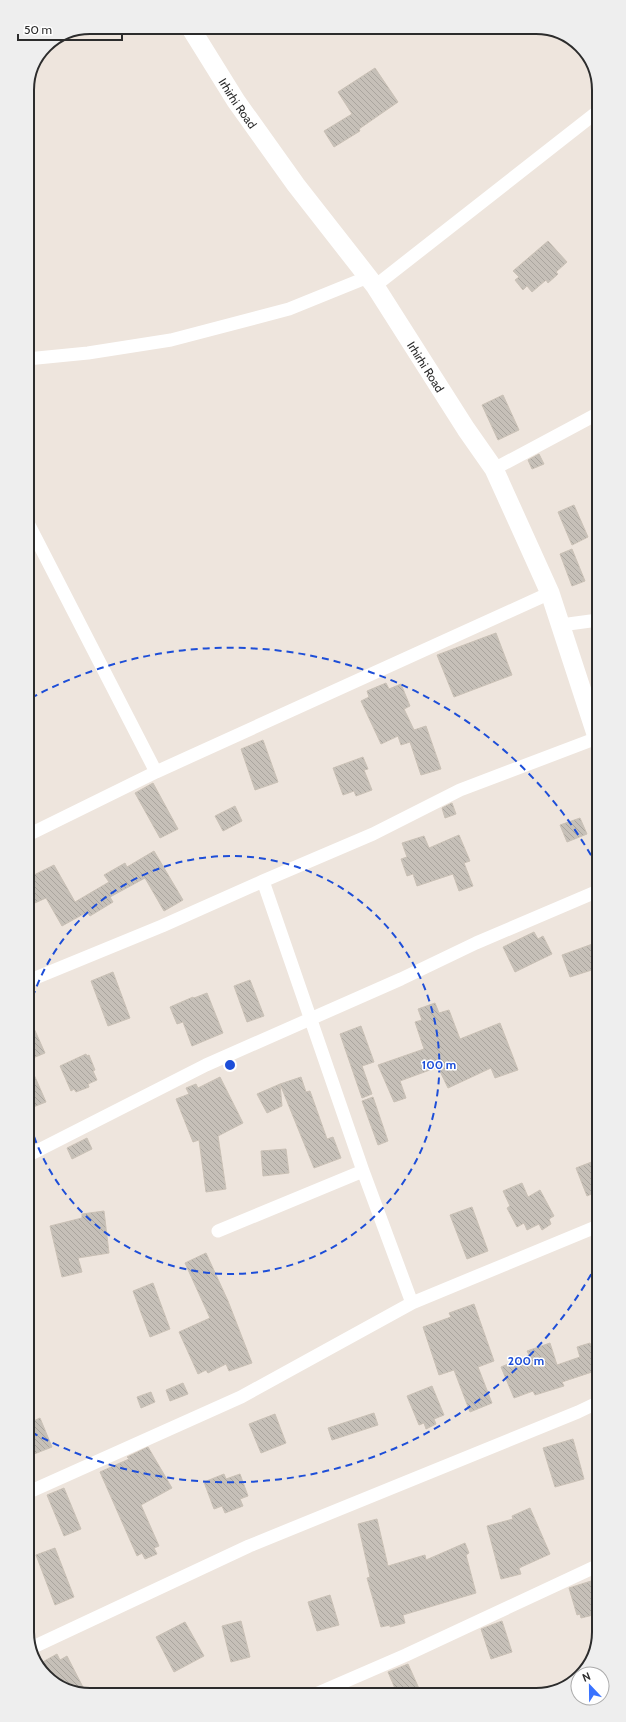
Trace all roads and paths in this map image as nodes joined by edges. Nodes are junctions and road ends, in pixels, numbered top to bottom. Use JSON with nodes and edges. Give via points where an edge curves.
{"nodes":[{"id":1,"x":194,"y":34,"type":"edge"},
{"id":2,"x":592,"y":116,"type":"edge"},
{"id":3,"x":372,"y":282,"type":"junction"},
{"id":4,"x":34,"y":358,"type":"edge"},
{"id":5,"x":592,"y":417,"type":"edge"},
{"id":6,"x":494,"y":469,"type":"junction"},
{"id":7,"x":34,"y":535,"type":"edge"},
{"id":8,"x":550,"y":593,"type":"junction"},
{"id":9,"x":592,"y":621,"type":"edge"},
{"id":10,"x":562,"y":625,"type":"junction"},
{"id":11,"x":592,"y":723,"type":"edge"},
{"id":12,"x":592,"y":741,"type":"edge"},
{"id":13,"x":156,"y":772,"type":"junction"},
{"id":14,"x":34,"y":831,"type":"edge"},
{"id":15,"x":263,"y":880,"type":"junction"},
{"id":16,"x":592,"y":894,"type":"edge"},
{"id":17,"x":34,"y":979,"type":"edge"},
{"id":18,"x":310,"y":1019,"type":"junction"},
{"id":19,"x":34,"y":1152,"type":"edge"},
{"id":20,"x":363,"y":1171,"type":"junction"},
{"id":21,"x":592,"y":1228,"type":"edge"},
{"id":22,"x":218,"y":1231,"type":"dead end"},
{"id":23,"x":412,"y":1303,"type":"junction"},
{"id":24,"x":592,"y":1405,"type":"edge"},
{"id":25,"x":34,"y":1490,"type":"edge"},
{"id":26,"x":592,"y":1568,"type":"edge"},
{"id":27,"x":36,"y":1646,"type":"edge"},
{"id":28,"x":330,"y":1688,"type":"edge"}],
"edges":[{"from":1,"to":3,"type":"street","name":"Irhirhi Road","via":[[236,101],[296,185]]},
{"from":2,"to":3,"type":"street"},
{"from":3,"to":4,"type":"street","via":[[289,309],[171,340]]},
{"from":3,"to":6,"type":"street","name":"Irhirhi Road"},
{"from":5,"to":6,"type":"street"},
{"from":6,"to":8,"type":"street","name":"Irhirhi Road"},
{"from":7,"to":13,"type":"street"},
{"from":8,"to":10,"type":"street","name":"Irhirhi Road"},
{"from":8,"to":13,"type":"street"},
{"from":9,"to":10,"type":"street"},
{"from":10,"to":11,"type":"street","name":"Irhirhi Road"},
{"from":12,"to":15,"type":"street","via":[[460,790],[373,834]]},
{"from":13,"to":14,"type":"street"},
{"from":15,"to":17,"type":"street","via":[[162,926]]},
{"from":15,"to":18,"type":"street"},
{"from":16,"to":18,"type":"street"},
{"from":18,"to":19,"type":"street","via":[[206,1065]]},
{"from":18,"to":20,"type":"street"},
{"from":20,"to":22,"type":"street"},
{"from":20,"to":23,"type":"street"},
{"from":21,"to":23,"type":"street"},
{"from":23,"to":25,"type":"street","via":[[241,1397]]},
{"from":24,"to":27,"type":"street","via":[[249,1546]]},
{"from":26,"to":28,"type":"street"}]}
